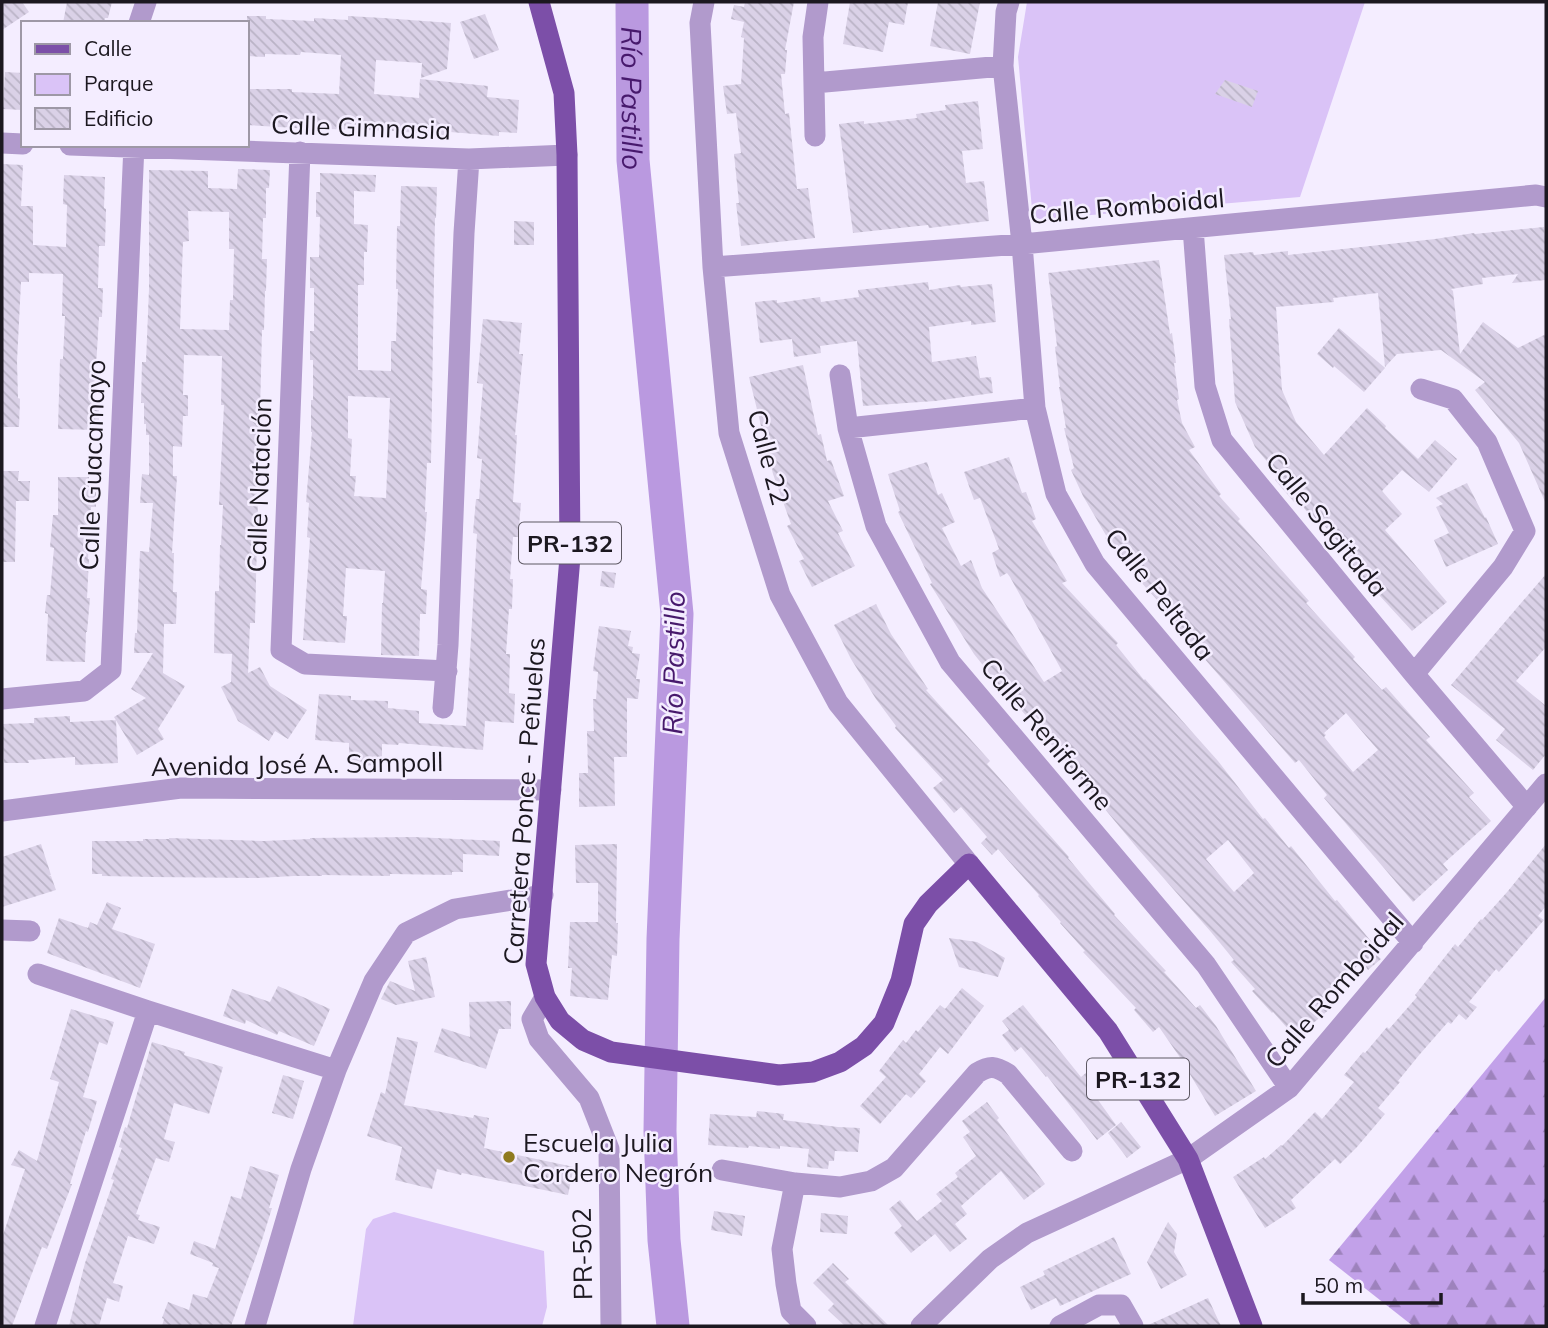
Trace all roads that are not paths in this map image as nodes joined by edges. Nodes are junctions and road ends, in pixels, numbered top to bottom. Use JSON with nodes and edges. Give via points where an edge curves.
{"nodes":[{"id":1,"x":146,"y":2,"type":"edge"},
{"id":2,"x":539,"y":2,"type":"edge"},
{"id":3,"x":704,"y":2,"type":"edge"},
{"id":4,"x":818,"y":2,"type":"edge"},
{"id":5,"x":1009,"y":2,"type":"edge"},
{"id":6,"x":140,"y":21,"type":"edge"},
{"id":7,"x":1003,"y":66,"type":"junction"},
{"id":8,"x":814,"y":83,"type":"junction"},
{"id":9,"x":815,"y":136,"type":"dead end"},
{"id":10,"x":2,"y":143,"type":"edge"},
{"id":11,"x":21,"y":144,"type":"edge"},
{"id":12,"x":134,"y":147,"type":"edge"},
{"id":13,"x":162,"y":147,"type":"edge"},
{"id":14,"x":300,"y":152,"type":"junction"},
{"id":15,"x":567,"y":156,"type":"junction"},
{"id":16,"x":469,"y":159,"type":"junction"},
{"id":17,"x":1546,"y":197,"type":"edge"},
{"id":18,"x":1193,"y":228,"type":"junction"},
{"id":19,"x":1022,"y":244,"type":"junction"},
{"id":20,"x":713,"y":267,"type":"junction"},
{"id":21,"x":840,"y":375,"type":"dead end"},
{"id":22,"x":1422,"y":389,"type":"dead end"},
{"id":23,"x":1035,"y":408,"type":"junction"},
{"id":24,"x":848,"y":428,"type":"junction"},
{"id":25,"x":447,"y":671,"type":"junction"},
{"id":26,"x":1414,"y":674,"type":"junction"},
{"id":27,"x":2,"y":699,"type":"edge"},
{"id":28,"x":443,"y":708,"type":"dead end"},
{"id":29,"x":1546,"y":784,"type":"edge"},
{"id":30,"x":551,"y":790,"type":"junction"},
{"id":31,"x":1527,"y":807,"type":"junction"},
{"id":32,"x":2,"y":811,"type":"edge"},
{"id":33,"x":969,"y":864,"type":"junction"},
{"id":34,"x":543,"y":895,"type":"junction"},
{"id":35,"x":2,"y":930,"type":"edge"},
{"id":36,"x":30,"y":931,"type":"dead end"},
{"id":37,"x":1413,"y":943,"type":"junction"},
{"id":38,"x":38,"y":974,"type":"dead end"},
{"id":39,"x":545,"y":997,"type":"junction"},
{"id":40,"x":148,"y":1011,"type":"junction"},
{"id":41,"x":335,"y":1070,"type":"junction"},
{"id":42,"x":1289,"y":1088,"type":"junction"},
{"id":43,"x":1072,"y":1151,"type":"dead end"},
{"id":44,"x":1188,"y":1159,"type":"junction"},
{"id":45,"x":722,"y":1170,"type":"dead end"},
{"id":46,"x":795,"y":1183,"type":"junction"},
{"id":47,"x":45,"y":1326,"type":"edge"},
{"id":48,"x":254,"y":1326,"type":"edge"},
{"id":49,"x":611,"y":1326,"type":"edge"},
{"id":50,"x":806,"y":1326,"type":"edge"},
{"id":51,"x":921,"y":1326,"type":"edge"},
{"id":52,"x":1060,"y":1326,"type":"edge"},
{"id":53,"x":1133,"y":1326,"type":"edge"},
{"id":54,"x":1252,"y":1326,"type":"edge"}],
"edges":[{"from":1,"to":6,"type":"street"},
{"from":2,"to":15,"type":"main road","name":"Carretera Ponce - Peñuelas","number":"PR-132","via":[[564,93]]},
{"from":3,"to":20,"type":"street","name":"Calle 22","via":[[700,23]]},
{"from":4,"to":8,"type":"street"},
{"from":5,"to":7,"type":"street","name":"Calle Peltada"},
{"from":7,"to":8,"type":"street"},
{"from":7,"to":19,"type":"street","name":"Calle Peltada"},
{"from":8,"to":9,"type":"street"},
{"from":10,"to":11,"type":"street"},
{"from":12,"to":27,"type":"street","name":"Calle Guacamayo","via":[[111,670],[84,691]]},
{"from":13,"to":14,"type":"street","name":"Calle Gimnasia"},
{"from":14,"to":16,"type":"street","name":"Calle Gimnasia"},
{"from":14,"to":25,"type":"street","name":"Calle Natación","via":[[281,650],[305,664]]},
{"from":15,"to":16,"type":"street","name":"Calle Gimnasia"},
{"from":15,"to":30,"type":"main road","name":"Carretera Ponce - Peñuelas","number":"PR-132","via":[[570,557]]},
{"from":16,"to":25,"type":"street"},
{"from":17,"to":18,"type":"street","name":"Calle Romboidal"},
{"from":18,"to":19,"type":"street","name":"Calle Romboidal"},
{"from":18,"to":26,"type":"street","name":"Calle Sagitada","via":[[1205,386],[1222,440]]},
{"from":19,"to":20,"type":"street","name":"Calle Romboidal"},
{"from":19,"to":23,"type":"street","name":"Calle Peltada"},
{"from":20,"to":33,"type":"street","name":"Calle 22","via":[[729,433],[780,595],[838,704]]},
{"from":21,"to":24,"type":"street","name":"Calle Reniforme"},
{"from":22,"to":26,"type":"street","via":[[1453,399],[1487,442],[1525,531],[1503,567]]},
{"from":23,"to":24,"type":"street"},
{"from":23,"to":37,"type":"street","name":"Calle Peltada","via":[[1056,494],[1095,564]]},
{"from":24,"to":42,"type":"street","name":"Calle Reniforme","via":[[876,526],[950,662],[1206,965]]},
{"from":25,"to":28,"type":"street"},
{"from":26,"to":31,"type":"street","name":"Calle Sagitada"},
{"from":29,"to":31,"type":"street","name":"Calle Romboidal"},
{"from":30,"to":32,"type":"street","name":"Avenida José A. Sampoll","via":[[181,788]]},
{"from":30,"to":34,"type":"main road","name":"Carretera Ponce - Peñuelas","number":"PR-132"},
{"from":31,"to":37,"type":"street","name":"Calle Romboidal"},
{"from":33,"to":39,"type":"main road","name":"Carretera Ponce - Peñuelas","number":"PR-132","via":[[914,924],[901,981],[884,1023],[864,1046],[813,1072],[779,1075],[611,1052],[583,1040],[560,1021]]},
{"from":33,"to":44,"type":"main road","number":"PR-132","via":[[1108,1031]]},
{"from":34,"to":39,"type":"main road","name":"Carretera Ponce - Peñuelas","number":"PR-132","via":[[536,964]]},
{"from":34,"to":41,"type":"street","via":[[455,909],[406,933],[374,981]]},
{"from":35,"to":36,"type":"street"},
{"from":37,"to":42,"type":"street","name":"Calle Romboidal"},
{"from":38,"to":40,"type":"street"},
{"from":39,"to":49,"type":"street","name":"PR-502","number":"PR-502","via":[[532,1019],[539,1040],[589,1098],[609,1149]]},
{"from":40,"to":41,"type":"street"},
{"from":40,"to":47,"type":"street"},
{"from":41,"to":48,"type":"street"},
{"from":42,"to":44,"type":"street","name":"Calle Romboidal"},
{"from":43,"to":46,"type":"street","via":[[1008,1074],[988,1066],[894,1168],[872,1181],[840,1186]]},
{"from":44,"to":51,"type":"street","name":"Calle Romboidal","via":[[1027,1233],[990,1259]]},
{"from":44,"to":54,"type":"main road","number":"PR-132"},
{"from":45,"to":46,"type":"street"},
{"from":46,"to":50,"type":"street","via":[[782,1249],[791,1311]]},
{"from":52,"to":53,"type":"street","via":[[1100,1305],[1121,1305]]}]}
